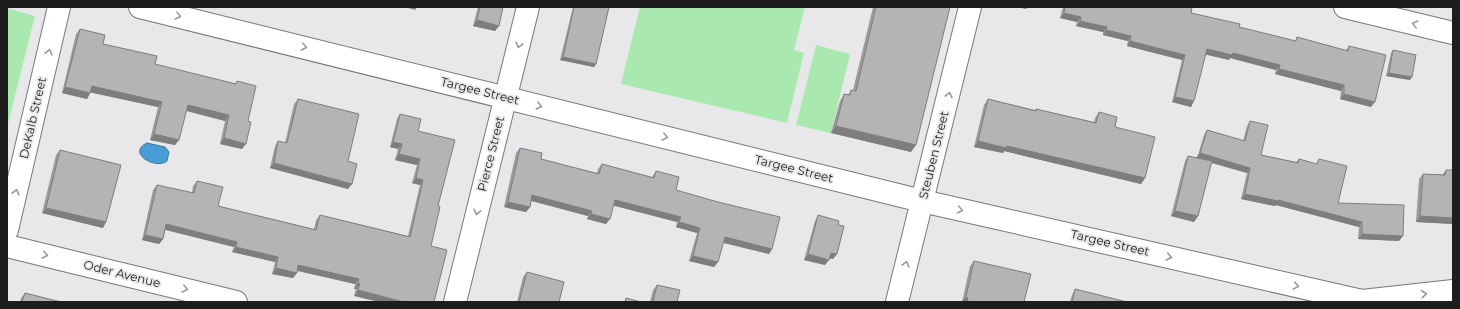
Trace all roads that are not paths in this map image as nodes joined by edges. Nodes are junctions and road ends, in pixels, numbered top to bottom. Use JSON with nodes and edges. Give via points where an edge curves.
{"nodes":[{"id":1,"x":59,"y":7,"type":"edge"},
{"id":2,"x":140,"y":7,"type":"edge"},
{"id":3,"x":528,"y":7,"type":"edge"},
{"id":4,"x":970,"y":7,"type":"edge"},
{"id":5,"x":1345,"y":7,"type":"edge"},
{"id":6,"x":1453,"y":33,"type":"edge"},
{"id":7,"x":506,"y":97,"type":"junction"},
{"id":8,"x":922,"y":201,"type":"junction"},
{"id":9,"x":7,"y":230,"type":"edge"},
{"id":10,"x":7,"y":246,"type":"edge"},
{"id":11,"x":1453,"y":291,"type":"edge"},
{"id":12,"x":236,"y":302,"type":"edge"},
{"id":13,"x":455,"y":302,"type":"edge"},
{"id":14,"x":897,"y":302,"type":"edge"}],
"edges":[{"from":9,"to":1,"type":"main road","name":"DeKalb Street","one_way":true},
{"from":2,"to":7,"type":"main road","name":"Targee Street","one_way":true},
{"from":3,"to":7,"type":"main road","name":"Pierce Street","one_way":true},
{"from":8,"to":4,"type":"main road","name":"Steuben Street","one_way":true},
{"from":6,"to":5,"type":"main road","one_way":true},
{"from":7,"to":8,"type":"main road","name":"Targee Street","one_way":true},
{"from":7,"to":13,"type":"main road","name":"Pierce Street","one_way":true},
{"from":8,"to":11,"type":"main road","name":"Targee Street","one_way":true,"via":[[1362,301]]},
{"from":14,"to":8,"type":"main road","name":"Steuben Street","one_way":true},
{"from":10,"to":12,"type":"main road","name":"Oder Avenue","one_way":true}]}
